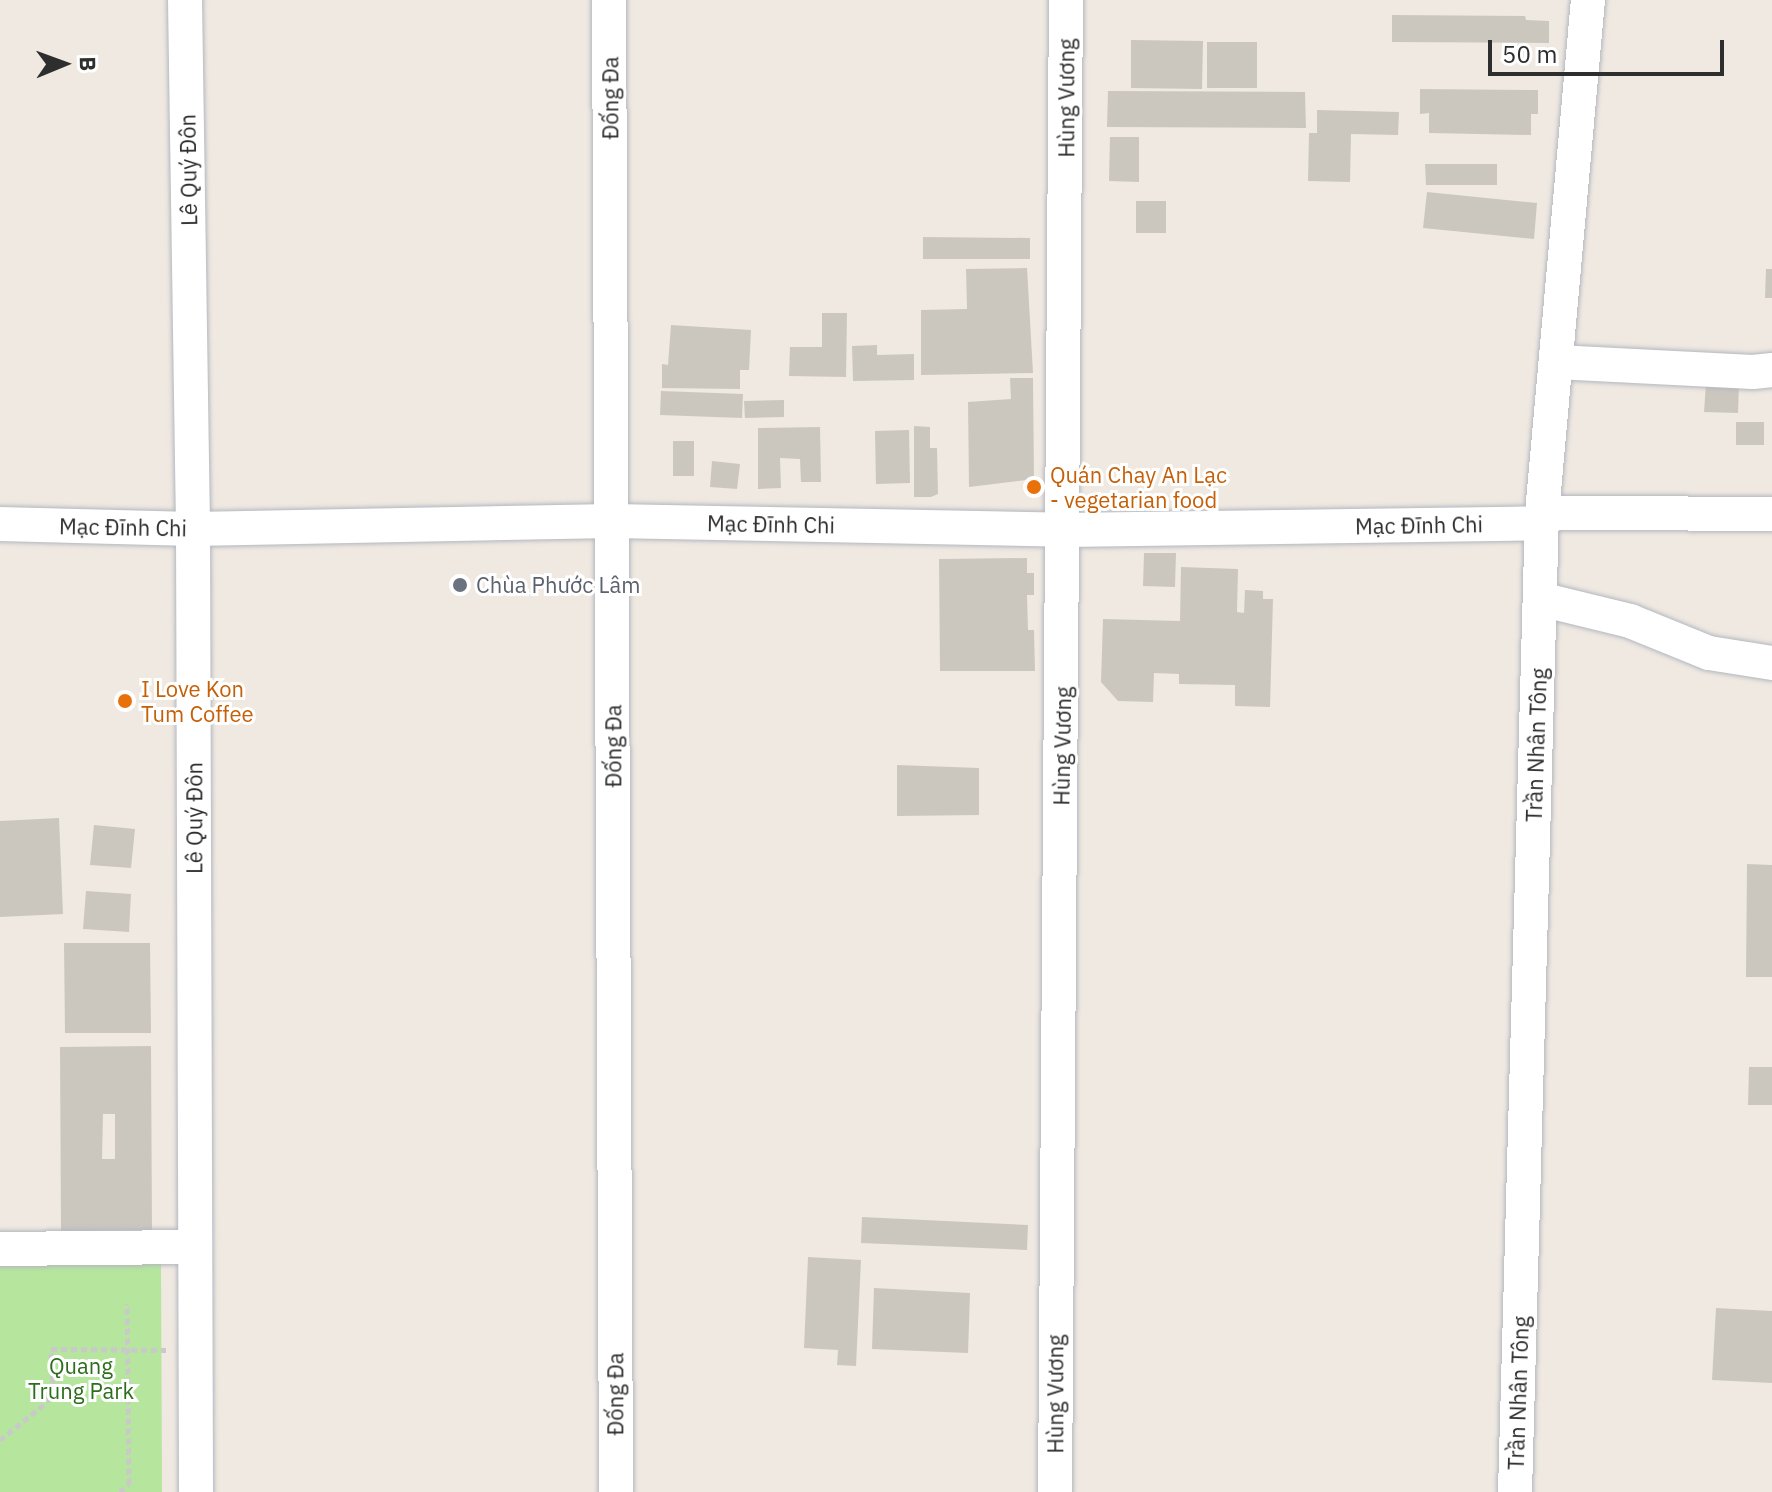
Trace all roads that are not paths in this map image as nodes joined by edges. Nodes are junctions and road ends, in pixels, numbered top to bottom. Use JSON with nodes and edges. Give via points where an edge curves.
{"nodes":[{"id":1,"x":185,"y":0,"type":"edge"},
{"id":2,"x":609,"y":0,"type":"edge"},
{"id":3,"x":1066,"y":0,"type":"edge"},
{"id":4,"x":1588,"y":0,"type":"edge"},
{"id":5,"x":1556,"y":362,"type":"junction"},
{"id":6,"x":1772,"y":370,"type":"edge"},
{"id":7,"x":1772,"y":514,"type":"edge"},
{"id":8,"x":1542,"y":518,"type":"junction"},
{"id":9,"x":612,"y":521,"type":"junction"},
{"id":10,"x":0,"y":524,"type":"edge"},
{"id":11,"x":193,"y":529,"type":"junction"},
{"id":12,"x":1065,"y":530,"type":"junction"},
{"id":13,"x":1540,"y":599,"type":"junction"},
{"id":14,"x":1772,"y":663,"type":"edge"},
{"id":15,"x":195,"y":1247,"type":"junction"},
{"id":16,"x":0,"y":1249,"type":"edge"},
{"id":17,"x":196,"y":1492,"type":"edge"},
{"id":18,"x":616,"y":1492,"type":"edge"},
{"id":19,"x":1055,"y":1492,"type":"edge"},
{"id":20,"x":1515,"y":1492,"type":"edge"}],
"edges":[{"from":1,"to":11,"type":"street","name":"Lê Quý Đôn"},
{"from":2,"to":9,"type":"street","name":"Đống Đa"},
{"from":3,"to":12,"type":"street","name":"Hùng Vương"},
{"from":4,"to":5,"type":"street","name":"Trần Nhân Tông"},
{"from":5,"to":6,"type":"street"},
{"from":5,"to":8,"type":"street","name":"Trần Nhân Tông"},
{"from":7,"to":8,"type":"street","name":"Mạc Đĩnh Chi"},
{"from":8,"to":12,"type":"street","name":"Mạc Đĩnh Chi"},
{"from":8,"to":13,"type":"street","name":"Trần Nhân Tông"},
{"from":9,"to":11,"type":"street","name":"Mạc Đĩnh Chi"},
{"from":9,"to":12,"type":"street","name":"Mạc Đĩnh Chi"},
{"from":9,"to":18,"type":"street","name":"Đống Đa"},
{"from":10,"to":11,"type":"street","name":"Mạc Đĩnh Chi"},
{"from":11,"to":15,"type":"street","name":"Lê Quý Đôn"},
{"from":12,"to":19,"type":"street","name":"Hùng Vương"},
{"from":13,"to":14,"type":"street","via":[[1630,621],[1709,653]]},
{"from":13,"to":20,"type":"street","name":"Trần Nhân Tông"},
{"from":15,"to":16,"type":"street"},
{"from":15,"to":17,"type":"street","name":"Lê Quý Đôn"}]}
